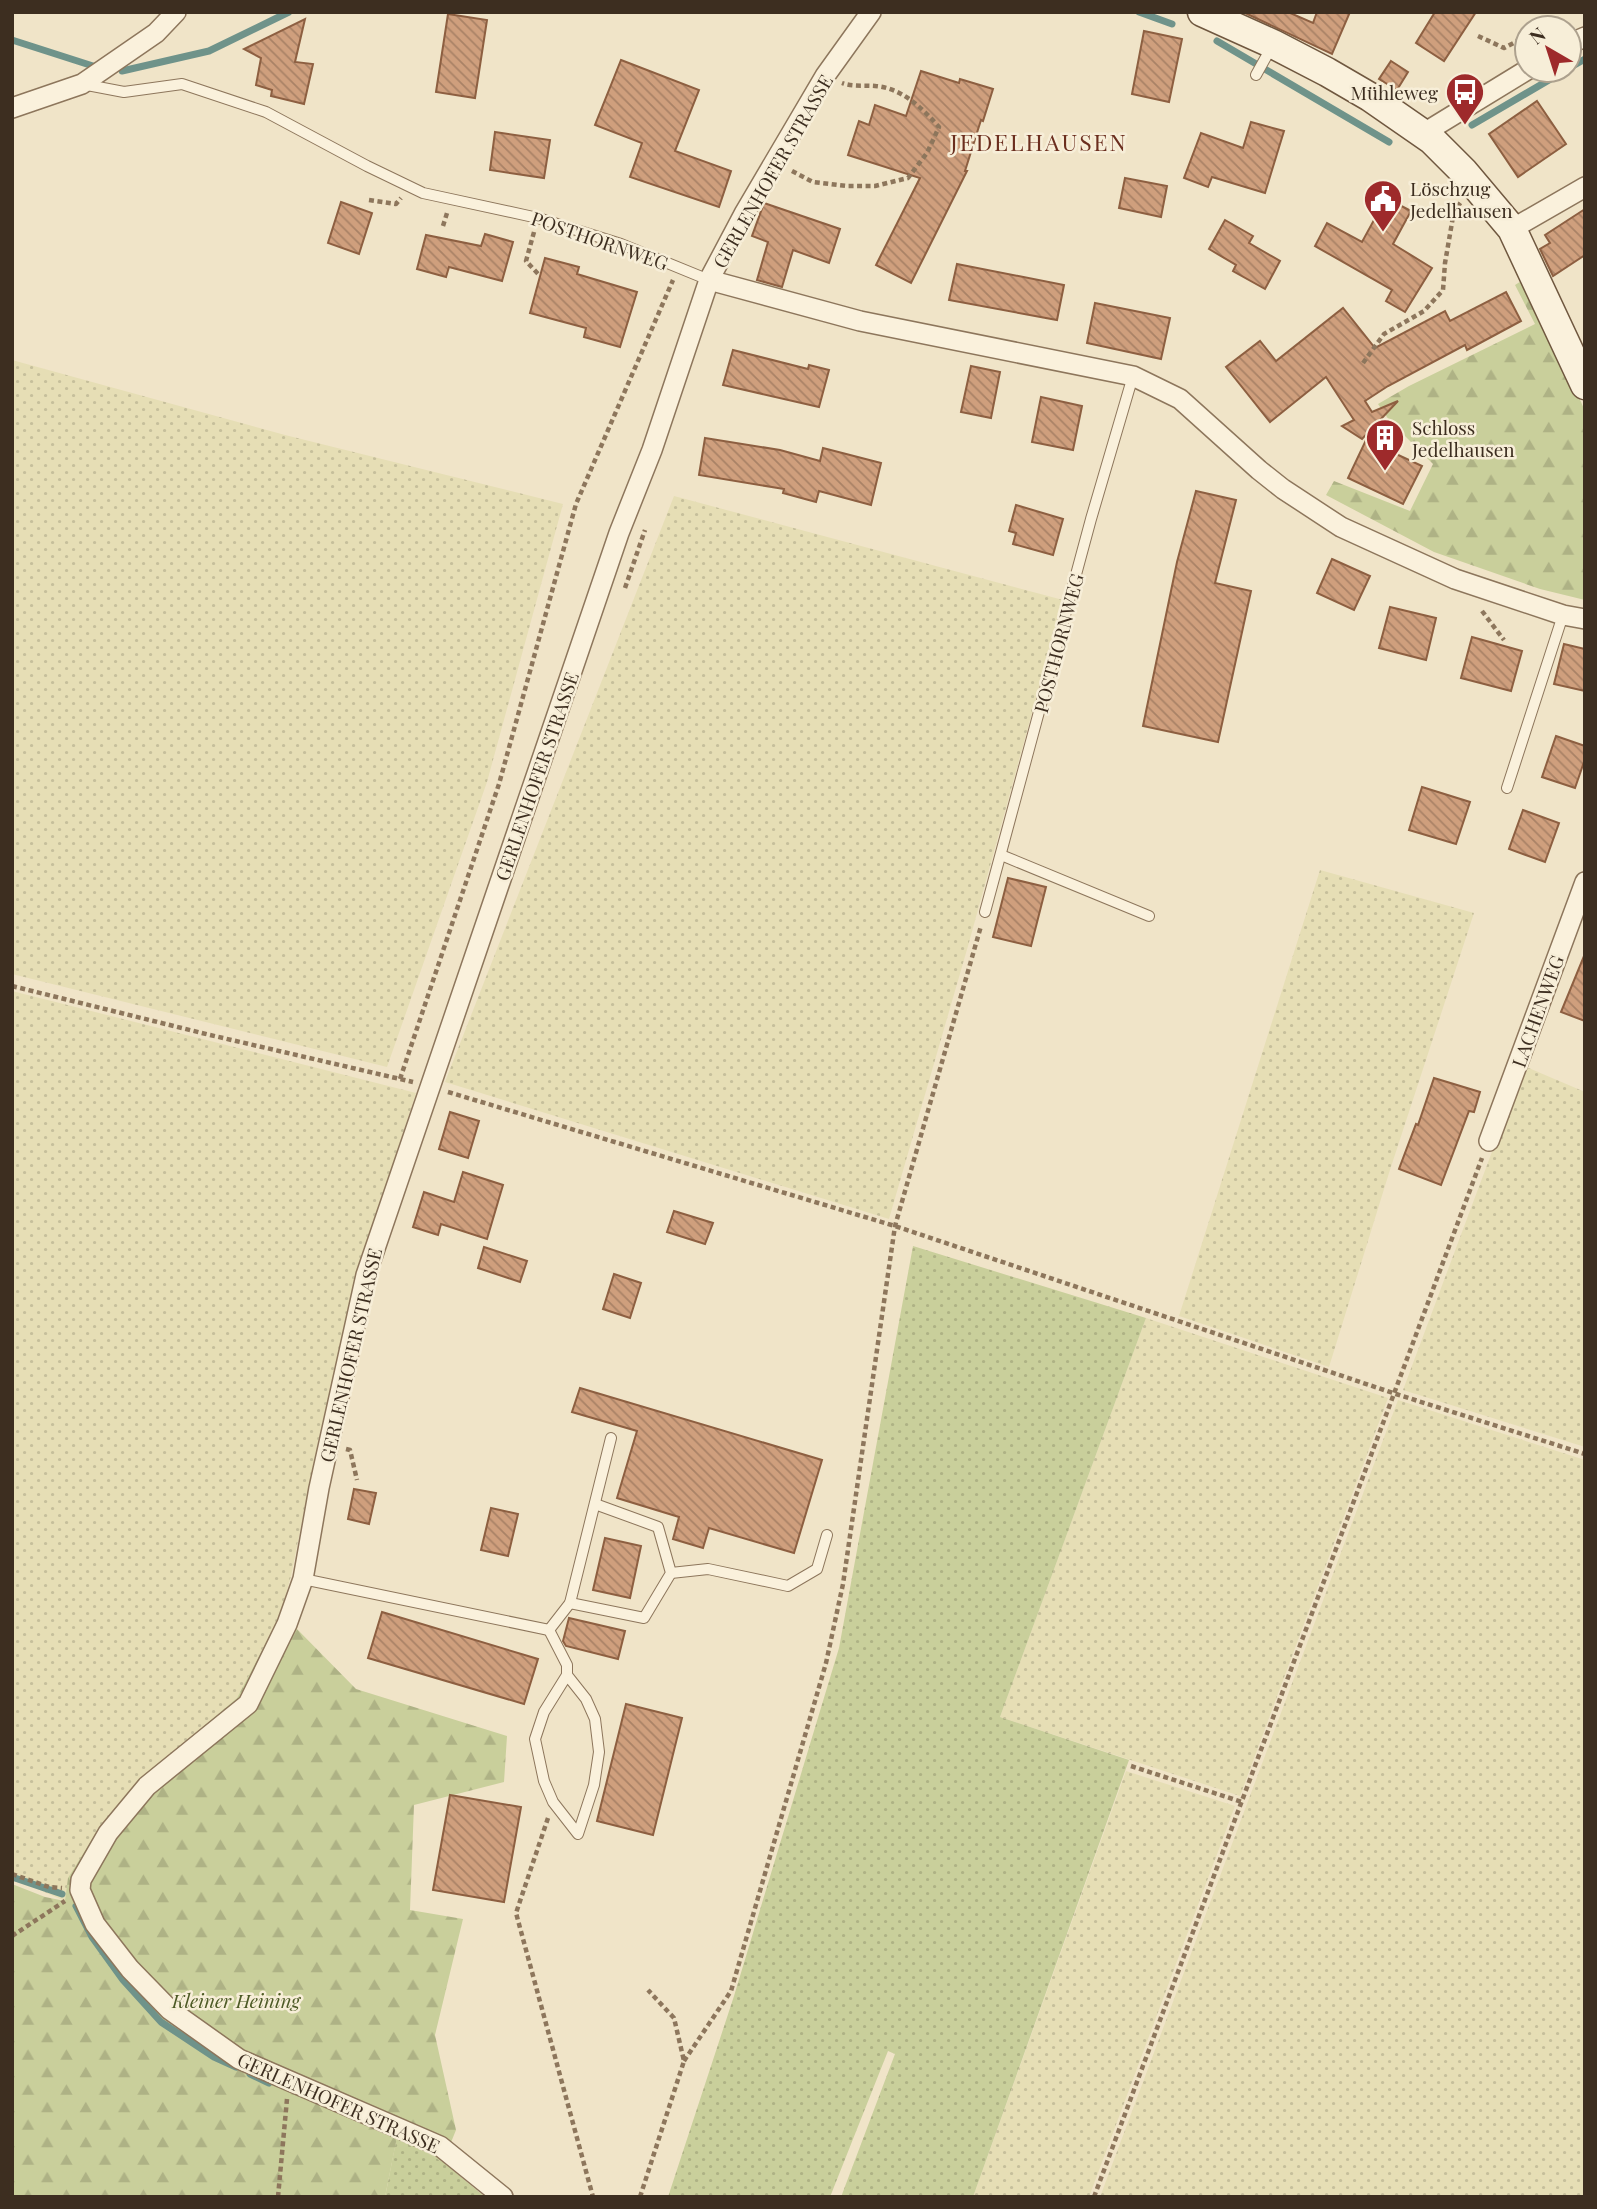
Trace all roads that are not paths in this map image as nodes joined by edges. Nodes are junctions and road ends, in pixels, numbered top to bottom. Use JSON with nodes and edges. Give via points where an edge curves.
{"nodes":[{"id":1,"x":176,"y":12,"type":"edge"},
{"id":2,"x":871,"y":12,"type":"edge"},
{"id":3,"x":1202,"y":12,"type":"edge"},
{"id":4,"x":1269,"y":51,"type":"junction"},
{"id":5,"x":1256,"y":75,"type":"dead end"},
{"id":6,"x":1513,"y":79,"type":"edge"},
{"id":7,"x":82,"y":84,"type":"junction"},
{"id":8,"x":12,"y":108,"type":"edge"},
{"id":9,"x":1424,"y":133,"type":"junction"},
{"id":10,"x":1585,"y":187,"type":"edge"},
{"id":11,"x":1512,"y":229,"type":"junction"},
{"id":12,"x":709,"y":279,"type":"junction"},
{"id":13,"x":1133,"y":376,"type":"junction"},
{"id":14,"x":1585,"y":385,"type":"edge"},
{"id":15,"x":1563,"y":615,"type":"junction"},
{"id":16,"x":1585,"y":620,"type":"edge"},
{"id":17,"x":1507,"y":788,"type":"dead end"},
{"id":18,"x":1001,"y":855,"type":"junction"},
{"id":19,"x":1585,"y":882,"type":"edge"},
{"id":20,"x":985,"y":912,"type":"road end"},
{"id":21,"x":1149,"y":916,"type":"dead end"},
{"id":22,"x":1489,"y":1141,"type":"road end"},
{"id":23,"x":611,"y":1438,"type":"dead end"},
{"id":24,"x":595,"y":1504,"type":"junction"},
{"id":25,"x":827,"y":1535,"type":"dead end"},
{"id":26,"x":671,"y":1573,"type":"junction"},
{"id":27,"x":303,"y":1579,"type":"junction"},
{"id":28,"x":570,"y":1603,"type":"junction"},
{"id":29,"x":549,"y":1630,"type":"junction"},
{"id":30,"x":567,"y":1675,"type":"junction"},
{"id":31,"x":503,"y":2197,"type":"edge"}],
"edges":[{"from":1,"to":7,"type":"street","via":[[156,33]]},
{"from":2,"to":12,"type":"street","name":"GERLENHOFER STRASSE","via":[[825,76]]},
{"from":3,"to":4,"type":"street"},
{"from":4,"to":5,"type":"lane"},
{"from":4,"to":9,"type":"street","via":[[1370,97]]},
{"from":6,"to":9,"type":"street"},
{"from":7,"to":8,"type":"street"},
{"from":7,"to":12,"type":"lane","name":"POSTHORNWEG","via":[[124,92],[182,84],[266,112],[423,193],[538,218]]},
{"from":9,"to":11,"type":"street"},
{"from":10,"to":11,"type":"street"},
{"from":11,"to":14,"type":"street"},
{"from":12,"to":13,"type":"street","name":"POSTHORNWEG","via":[[868,323]]},
{"from":12,"to":27,"type":"street","name":"GERLENHOFER STRASSE","via":[[366,1275]]},
{"from":13,"to":15,"type":"street","name":"POSTHORNWEG","via":[[1180,399],[1275,483],[1341,527],[1455,579]]},
{"from":13,"to":18,"type":"lane","name":"POSTHORNWEG"},
{"from":15,"to":16,"type":"street","name":"POSTHORNWEG"},
{"from":15,"to":17,"type":"lane"},
{"from":18,"to":20,"type":"lane","name":"POSTHORNWEG"},
{"from":18,"to":21,"type":"lane"},
{"from":19,"to":22,"type":"street","name":"LACHENWEG"},
{"from":23,"to":24,"type":"lane"},
{"from":24,"to":26,"type":"lane","via":[[658,1527]]},
{"from":24,"to":28,"type":"lane"},
{"from":25,"to":26,"type":"lane","via":[[817,1569],[789,1586],[708,1569]]},
{"from":26,"to":28,"type":"lane","via":[[644,1618]]},
{"from":27,"to":29,"type":"lane"},
{"from":27,"to":31,"type":"street","name":"GERLENHOFER STRASSE","via":[[248,1704],[147,1786],[108,1833],[81,1880],[80,1890],[95,1924],[170,2010],[240,2059],[440,2146]]},
{"from":28,"to":29,"type":"lane"},
{"from":29,"to":30,"type":"lane","via":[[567,1665]]},
{"from":30,"to":30,"type":"lane","via":[[595,1719],[599,1752],[578,1834],[553,1802],[536,1740],[544,1712]]}]}
